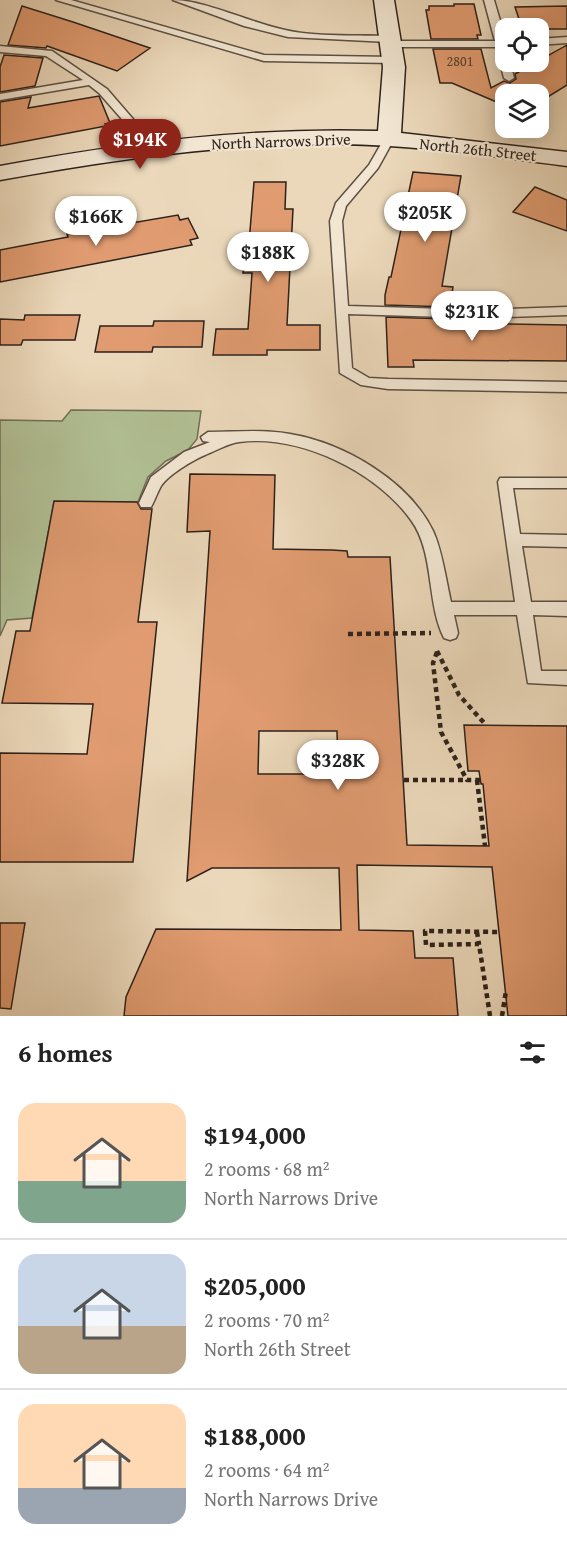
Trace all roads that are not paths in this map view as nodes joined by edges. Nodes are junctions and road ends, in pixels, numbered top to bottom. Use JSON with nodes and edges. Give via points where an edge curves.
{"nodes":[{"id":1,"x":61,"y":0,"type":"edge"},
{"id":2,"x":178,"y":0,"type":"edge"},
{"id":3,"x":384,"y":0,"type":"edge"},
{"id":4,"x":489,"y":0,"type":"edge"},
{"id":5,"x":495,"y":19,"type":"edge"},
{"id":6,"x":567,"y":40,"type":"edge"},
{"id":7,"x":549,"y":41,"type":"edge"},
{"id":8,"x":495,"y":44,"type":"edge"},
{"id":9,"x":392,"y":48,"type":"junction"},
{"id":10,"x":0,"y":50,"type":"edge"},
{"id":11,"x":508,"y":72,"type":"edge"},
{"id":12,"x":509,"y":78,"type":"dead end"},
{"id":13,"x":92,"y":82,"type":"junction"},
{"id":14,"x":0,"y":97,"type":"edge"},
{"id":15,"x":389,"y":139,"type":"junction"},
{"id":16,"x":153,"y":148,"type":"junction"},
{"id":17,"x":567,"y":159,"type":"edge"},
{"id":18,"x":0,"y":173,"type":"edge"},
{"id":19,"x":342,"y":310,"type":"junction"},
{"id":20,"x":567,"y":311,"type":"edge"},
{"id":21,"x":567,"y":387,"type":"edge"},
{"id":22,"x":208,"y":436,"type":"dead end"},
{"id":23,"x":237,"y":437,"type":"junction"},
{"id":24,"x":567,"y":483,"type":"edge"},
{"id":25,"x":146,"y":503,"type":"dead end"},
{"id":26,"x":514,"y":540,"type":"junction"},
{"id":27,"x":567,"y":541,"type":"edge"},
{"id":28,"x":444,"y":608,"type":"junction"},
{"id":29,"x":524,"y":609,"type":"junction"},
{"id":30,"x":567,"y":609,"type":"edge"},
{"id":31,"x":443,"y":633,"type":"road end"},
{"id":32,"x":567,"y":678,"type":"edge"}],
"edges":[{"from":1,"to":9,"type":"lane","via":[[264,58]]},
{"from":2,"to":9,"type":"lane","via":[[288,34]]},
{"from":3,"to":9,"type":"street"},
{"from":4,"to":5,"type":"lane"},
{"from":6,"to":7,"type":"lane"},
{"from":8,"to":9,"type":"lane"},
{"from":9,"to":15,"type":"street"},
{"from":10,"to":13,"type":"lane","via":[[48,53]]},
{"from":11,"to":12,"type":"lane"},
{"from":13,"to":14,"type":"lane"},
{"from":13,"to":16,"type":"lane"},
{"from":15,"to":16,"type":"street","name":"North Narrows Drive","via":[[221,141]]},
{"from":15,"to":17,"type":"street","name":"North 26th Street"},
{"from":15,"to":19,"type":"lane","via":[[374,166],[340,205],[336,221]]},
{"from":16,"to":18,"type":"street","name":"North Narrows Drive"},
{"from":19,"to":20,"type":"lane","via":[[479,314]]},
{"from":19,"to":21,"type":"lane","via":[[345,370],[366,382]]},
{"from":22,"to":23,"type":"lane"},
{"from":23,"to":25,"type":"lane","via":[[189,456],[156,481]]},
{"from":23,"to":28,"type":"lane","via":[[300,441],[323,449],[389,488],[427,532]]},
{"from":24,"to":26,"type":"lane","via":[[505,482]]},
{"from":26,"to":27,"type":"lane"},
{"from":26,"to":29,"type":"lane"},
{"from":28,"to":29,"type":"lane"},
{"from":28,"to":31,"type":"lane"},
{"from":29,"to":30,"type":"lane"},
{"from":29,"to":32,"type":"lane","via":[[534,678]]}]}
